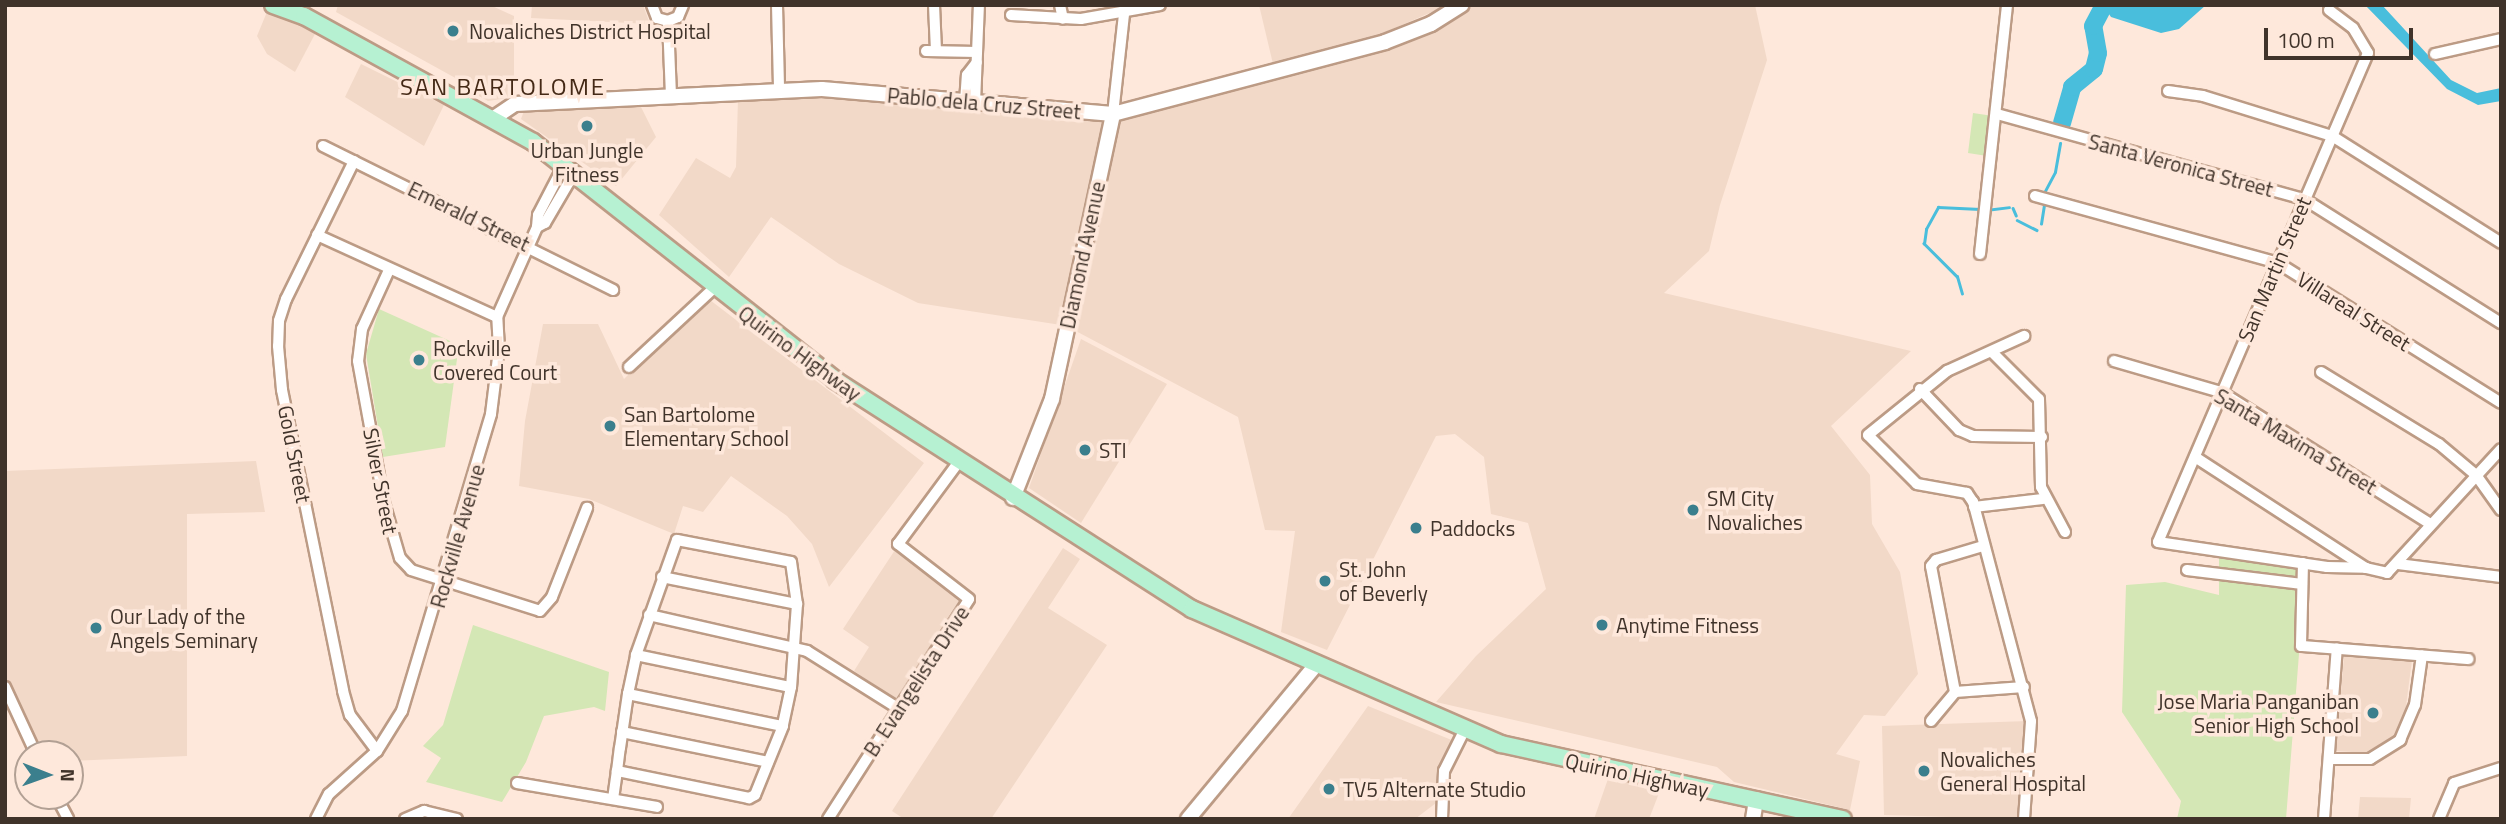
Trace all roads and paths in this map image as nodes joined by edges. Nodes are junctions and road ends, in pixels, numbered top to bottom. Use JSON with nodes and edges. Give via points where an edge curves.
{"nodes":[{"id":1,"x":273,"y":5,"type":"edge"},
{"id":2,"x":652,"y":5,"type":"edge"},
{"id":3,"x":683,"y":5,"type":"edge"},
{"id":4,"x":777,"y":5,"type":"edge"},
{"id":5,"x":934,"y":5,"type":"edge"},
{"id":6,"x":979,"y":5,"type":"edge"},
{"id":7,"x":1060,"y":5,"type":"edge"},
{"id":8,"x":1160,"y":5,"type":"edge"},
{"id":9,"x":1461,"y":5,"type":"edge"},
{"id":10,"x":2007,"y":5,"type":"edge"},
{"id":11,"x":1125,"y":9,"type":"edge"},
{"id":12,"x":298,"y":10,"type":"edge"},
{"id":13,"x":2329,"y":10,"type":"dead end"},
{"id":14,"x":1011,"y":15,"type":"dead end"},
{"id":15,"x":1063,"y":19,"type":"junction"},
{"id":16,"x":668,"y":21,"type":"junction"},
{"id":17,"x":2501,"y":39,"type":"edge"},
{"id":18,"x":2435,"y":54,"type":"dead end"},
{"id":19,"x":977,"y":57,"type":"junction"},
{"id":20,"x":779,"y":89,"type":"junction"},
{"id":21,"x":2168,"y":91,"type":"dead end"},
{"id":22,"x":671,"y":95,"type":"junction"},
{"id":23,"x":970,"y":103,"type":"junction"},
{"id":24,"x":1113,"y":114,"type":"junction"},
{"id":25,"x":1997,"y":114,"type":"junction"},
{"id":26,"x":495,"y":118,"type":"junction"},
{"id":27,"x":2332,"y":136,"type":"junction"},
{"id":28,"x":323,"y":146,"type":"dead end"},
{"id":29,"x":355,"y":161,"type":"junction"},
{"id":30,"x":568,"y":171,"type":"junction"},
{"id":31,"x":2035,"y":196,"type":"dead end"},
{"id":32,"x":2304,"y":199,"type":"junction"},
{"id":33,"x":317,"y":234,"type":"junction"},
{"id":34,"x":2501,"y":243,"type":"edge"},
{"id":35,"x":529,"y":245,"type":"junction"},
{"id":36,"x":1980,"y":254,"type":"dead end"},
{"id":37,"x":2278,"y":263,"type":"junction"},
{"id":38,"x":389,"y":270,"type":"junction"},
{"id":39,"x":714,"y":288,"type":"junction"},
{"id":40,"x":613,"y":290,"type":"dead end"},
{"id":41,"x":497,"y":317,"type":"junction"},
{"id":42,"x":2501,"y":323,"type":"edge"},
{"id":43,"x":2024,"y":336,"type":"dead end"},
{"id":44,"x":1992,"y":352,"type":"junction"},
{"id":45,"x":2114,"y":361,"type":"dead end"},
{"id":46,"x":629,"y":367,"type":"dead end"},
{"id":47,"x":2321,"y":372,"type":"dead end"},
{"id":48,"x":1920,"y":389,"type":"junction"},
{"id":49,"x":2221,"y":392,"type":"junction"},
{"id":50,"x":2501,"y":403,"type":"edge"},
{"id":51,"x":2042,"y":437,"type":"junction"},
{"id":52,"x":2501,"y":449,"type":"edge"},
{"id":53,"x":2195,"y":457,"type":"junction"},
{"id":54,"x":958,"y":463,"type":"junction"},
{"id":55,"x":2476,"y":475,"type":"junction"},
{"id":56,"x":1013,"y":498,"type":"junction"},
{"id":57,"x":2043,"y":499,"type":"junction"},
{"id":58,"x":587,"y":508,"type":"dead end"},
{"id":59,"x":1974,"y":508,"type":"junction"},
{"id":60,"x":2501,"y":510,"type":"edge"},
{"id":61,"x":2431,"y":524,"type":"junction"},
{"id":62,"x":2065,"y":532,"type":"dead end"},
{"id":63,"x":1983,"y":546,"type":"junction"},
{"id":64,"x":2302,"y":563,"type":"junction"},
{"id":65,"x":2398,"y":564,"type":"junction"},
{"id":66,"x":2366,"y":568,"type":"junction"},
{"id":67,"x":2187,"y":570,"type":"dead end"},
{"id":68,"x":2501,"y":576,"type":"edge"},
{"id":69,"x":662,"y":577,"type":"junction"},
{"id":70,"x":445,"y":580,"type":"junction"},
{"id":71,"x":2302,"y":584,"type":"junction"},
{"id":72,"x":797,"y":604,"type":"junction"},
{"id":73,"x":649,"y":615,"type":"junction"},
{"id":74,"x":795,"y":647,"type":"junction"},
{"id":75,"x":2337,"y":648,"type":"junction"},
{"id":76,"x":636,"y":655,"type":"junction"},
{"id":77,"x":2422,"y":655,"type":"junction"},
{"id":78,"x":2468,"y":659,"type":"dead end"},
{"id":79,"x":1316,"y":666,"type":"junction"},
{"id":80,"x":5,"y":687,"type":"edge"},
{"id":81,"x":791,"y":687,"type":"junction"},
{"id":82,"x":2024,"y":687,"type":"junction"},
{"id":83,"x":1955,"y":692,"type":"junction"},
{"id":84,"x":628,"y":694,"type":"junction"},
{"id":85,"x":899,"y":709,"type":"junction"},
{"id":86,"x":1931,"y":721,"type":"dead end"},
{"id":87,"x":783,"y":726,"type":"junction"},
{"id":88,"x":1464,"y":731,"type":"junction"},
{"id":89,"x":622,"y":732,"type":"junction"},
{"id":90,"x":30,"y":740,"type":"edge"},
{"id":91,"x":377,"y":751,"type":"junction"},
{"id":92,"x":2329,"y":759,"type":"junction"},
{"id":93,"x":768,"y":762,"type":"junction"},
{"id":94,"x":2501,"y":768,"type":"edge"},
{"id":95,"x":617,"y":771,"type":"junction"},
{"id":96,"x":517,"y":783,"type":"dead end"},
{"id":97,"x":613,"y":799,"type":"junction"},
{"id":98,"x":1756,"y":799,"type":"junction"},
{"id":99,"x":657,"y":807,"type":"dead end"},
{"id":100,"x":1786,"y":812,"type":"edge"},
{"id":101,"x":407,"y":817,"type":"edge"},
{"id":102,"x":320,"y":818,"type":"edge"},
{"id":103,"x":457,"y":819,"type":"edge"},
{"id":104,"x":828,"y":819,"type":"edge"},
{"id":105,"x":1188,"y":819,"type":"edge"},
{"id":106,"x":1442,"y":819,"type":"edge"},
{"id":107,"x":1753,"y":819,"type":"edge"},
{"id":108,"x":1843,"y":819,"type":"edge"},
{"id":109,"x":2024,"y":819,"type":"edge"},
{"id":110,"x":2324,"y":819,"type":"edge"},
{"id":111,"x":2439,"y":819,"type":"edge"}],
"edges":[{"from":1,"to":12,"type":"main road","name":"Quirino Highway"},
{"from":2,"to":16,"type":"street","via":[[657,18]]},
{"from":3,"to":16,"type":"street","via":[[678,17]]},
{"from":4,"to":20,"type":"street"},
{"from":5,"to":19,"type":"street","via":[[931,51]]},
{"from":6,"to":19,"type":"street"},
{"from":7,"to":15,"type":"street"},
{"from":8,"to":11,"type":"street"},
{"from":9,"to":24,"type":"street","name":"Pablo dela Cruz Street","via":[[1431,24],[1385,42]]},
{"from":10,"to":25,"type":"street"},
{"from":11,"to":15,"type":"street"},
{"from":11,"to":24,"type":"street","name":"Diamond Avenue"},
{"from":12,"to":26,"type":"main road","name":"Quirino Highway"},
{"from":13,"to":27,"type":"street","name":"San Martin Street","via":[[2353,27],[2368,50]]},
{"from":14,"to":15,"type":"street"},
{"from":16,"to":22,"type":"street"},
{"from":17,"to":18,"type":"street"},
{"from":19,"to":23,"type":"street","via":[[967,75]]},
{"from":20,"to":22,"type":"street","name":"Pablo dela Cruz Street"},
{"from":20,"to":23,"type":"street","name":"Pablo dela Cruz Street"},
{"from":21,"to":27,"type":"street","via":[[2203,96]]},
{"from":22,"to":26,"type":"street","name":"Pablo dela Cruz Street","via":[[515,104]]},
{"from":23,"to":24,"type":"street","name":"Pablo dela Cruz Street"},
{"from":24,"to":56,"type":"street","name":"Diamond Avenue","via":[[1052,399]]},
{"from":25,"to":32,"type":"street","name":"Santa Veronica Street"},
{"from":25,"to":36,"type":"street"},
{"from":26,"to":30,"type":"main road","name":"Quirino Highway"},
{"from":27,"to":32,"type":"street","name":"San Martin Street"},
{"from":27,"to":34,"type":"street"},
{"from":28,"to":29,"type":"street","name":"Emerald Street"},
{"from":29,"to":33,"type":"street","name":"Gold Street"},
{"from":29,"to":35,"type":"street","name":"Emerald Street"},
{"from":30,"to":35,"type":"street","name":"Rockville Avenue","via":[[538,215]]},
{"from":30,"to":39,"type":"main road","name":"Quirino Highway"},
{"from":31,"to":37,"type":"street","name":"Villareal Street"},
{"from":32,"to":37,"type":"street","name":"San Martin Street"},
{"from":32,"to":42,"type":"street","name":"Santa Veronica Street"},
{"from":33,"to":38,"type":"street"},
{"from":33,"to":91,"type":"street","name":"Gold Street","via":[[278,321],[282,390],[343,691],[350,715]]},
{"from":35,"to":40,"type":"street","name":"Emerald Street"},
{"from":35,"to":41,"type":"street","name":"Rockville Avenue"},
{"from":37,"to":49,"type":"street","name":"San Martin Street"},
{"from":37,"to":50,"type":"street","name":"Villareal Street"},
{"from":38,"to":41,"type":"street"},
{"from":38,"to":70,"type":"street","name":"Silver Street","via":[[359,345],[375,452],[400,558],[411,570]]},
{"from":39,"to":46,"type":"street"},
{"from":39,"to":54,"type":"main road","name":"Quirino Highway","via":[[835,380]]},
{"from":41,"to":70,"type":"street","name":"Rockville Avenue","via":[[499,351],[491,414]]},
{"from":43,"to":44,"type":"street"},
{"from":44,"to":48,"type":"street"},
{"from":44,"to":51,"type":"street","via":[[2039,399]]},
{"from":45,"to":49,"type":"street","name":"Santa Maxima Street"},
{"from":47,"to":55,"type":"street","via":[[2439,444]]},
{"from":48,"to":51,"type":"street","via":[[1959,430],[1973,436]]},
{"from":48,"to":59,"type":"street","via":[[1868,435],[1917,484],[1966,494]]},
{"from":49,"to":53,"type":"street","name":"San Martin Street"},
{"from":49,"to":61,"type":"street","name":"Santa Maxima Street"},
{"from":51,"to":57,"type":"street"},
{"from":52,"to":55,"type":"street"},
{"from":53,"to":64,"type":"street","name":"San Martin Street","via":[[2158,542]]},
{"from":53,"to":66,"type":"street"},
{"from":54,"to":56,"type":"main road","name":"Quirino Highway"},
{"from":54,"to":85,"type":"street","name":"B. Evangelista Drive","via":[[898,544],[969,599]]},
{"from":55,"to":60,"type":"street"},
{"from":55,"to":61,"type":"street"},
{"from":56,"to":79,"type":"main road","name":"Quirino Highway","via":[[1192,609]]},
{"from":57,"to":59,"type":"street"},
{"from":57,"to":62,"type":"street"},
{"from":58,"to":70,"type":"street","name":"Silver Street","via":[[551,597],[540,611]]},
{"from":59,"to":63,"type":"street"},
{"from":61,"to":65,"type":"street"},
{"from":63,"to":82,"type":"street"},
{"from":63,"to":83,"type":"street","via":[[1936,560],[1931,566]]},
{"from":64,"to":66,"type":"street"},
{"from":64,"to":71,"type":"street"},
{"from":65,"to":66,"type":"street","via":[[2383,573]]},
{"from":65,"to":68,"type":"street"},
{"from":67,"to":71,"type":"street"},
{"from":69,"to":72,"type":"street"},
{"from":69,"to":72,"type":"street","via":[[677,540],[791,562]]},
{"from":69,"to":73,"type":"street"},
{"from":70,"to":91,"type":"street","name":"Rockville Avenue","via":[[402,710]]},
{"from":71,"to":75,"type":"street","via":[[2301,646]]},
{"from":72,"to":74,"type":"street"},
{"from":73,"to":74,"type":"street"},
{"from":73,"to":76,"type":"street"},
{"from":74,"to":81,"type":"street"},
{"from":74,"to":85,"type":"street"},
{"from":75,"to":77,"type":"street"},
{"from":75,"to":92,"type":"street"},
{"from":76,"to":81,"type":"street"},
{"from":76,"to":84,"type":"street"},
{"from":77,"to":78,"type":"street"},
{"from":77,"to":92,"type":"street","via":[[2415,705],[2400,740],[2370,759]]},
{"from":79,"to":88,"type":"main road","name":"Quirino Highway","via":[[1384,702]]},
{"from":79,"to":105,"type":"street"},
{"from":80,"to":90,"type":"street"},
{"from":81,"to":87,"type":"street"},
{"from":82,"to":83,"type":"street"},
{"from":82,"to":109,"type":"street","via":[[2031,722]]},
{"from":83,"to":86,"type":"street"},
{"from":84,"to":87,"type":"street"},
{"from":84,"to":89,"type":"street"},
{"from":85,"to":104,"type":"street","name":"B. Evangelista Drive"},
{"from":87,"to":93,"type":"street"},
{"from":88,"to":98,"type":"main road","name":"Quirino Highway","via":[[1544,755]]},
{"from":88,"to":106,"type":"street","via":[[1444,771]]},
{"from":89,"to":93,"type":"street"},
{"from":89,"to":95,"type":"street"},
{"from":91,"to":102,"type":"street","name":"Rockville Avenue","via":[[329,794]]},
{"from":92,"to":110,"type":"street"},
{"from":93,"to":95,"type":"street","via":[[753,798]]},
{"from":94,"to":111,"type":"street","via":[[2454,783]]},
{"from":95,"to":97,"type":"street"},
{"from":96,"to":97,"type":"street"},
{"from":97,"to":99,"type":"street"},
{"from":98,"to":100,"type":"main road","name":"Quirino Highway"},
{"from":98,"to":107,"type":"street"},
{"from":100,"to":108,"type":"main road","name":"Quirino Highway"},
{"from":101,"to":103,"type":"street","via":[[424,811]]}]}
